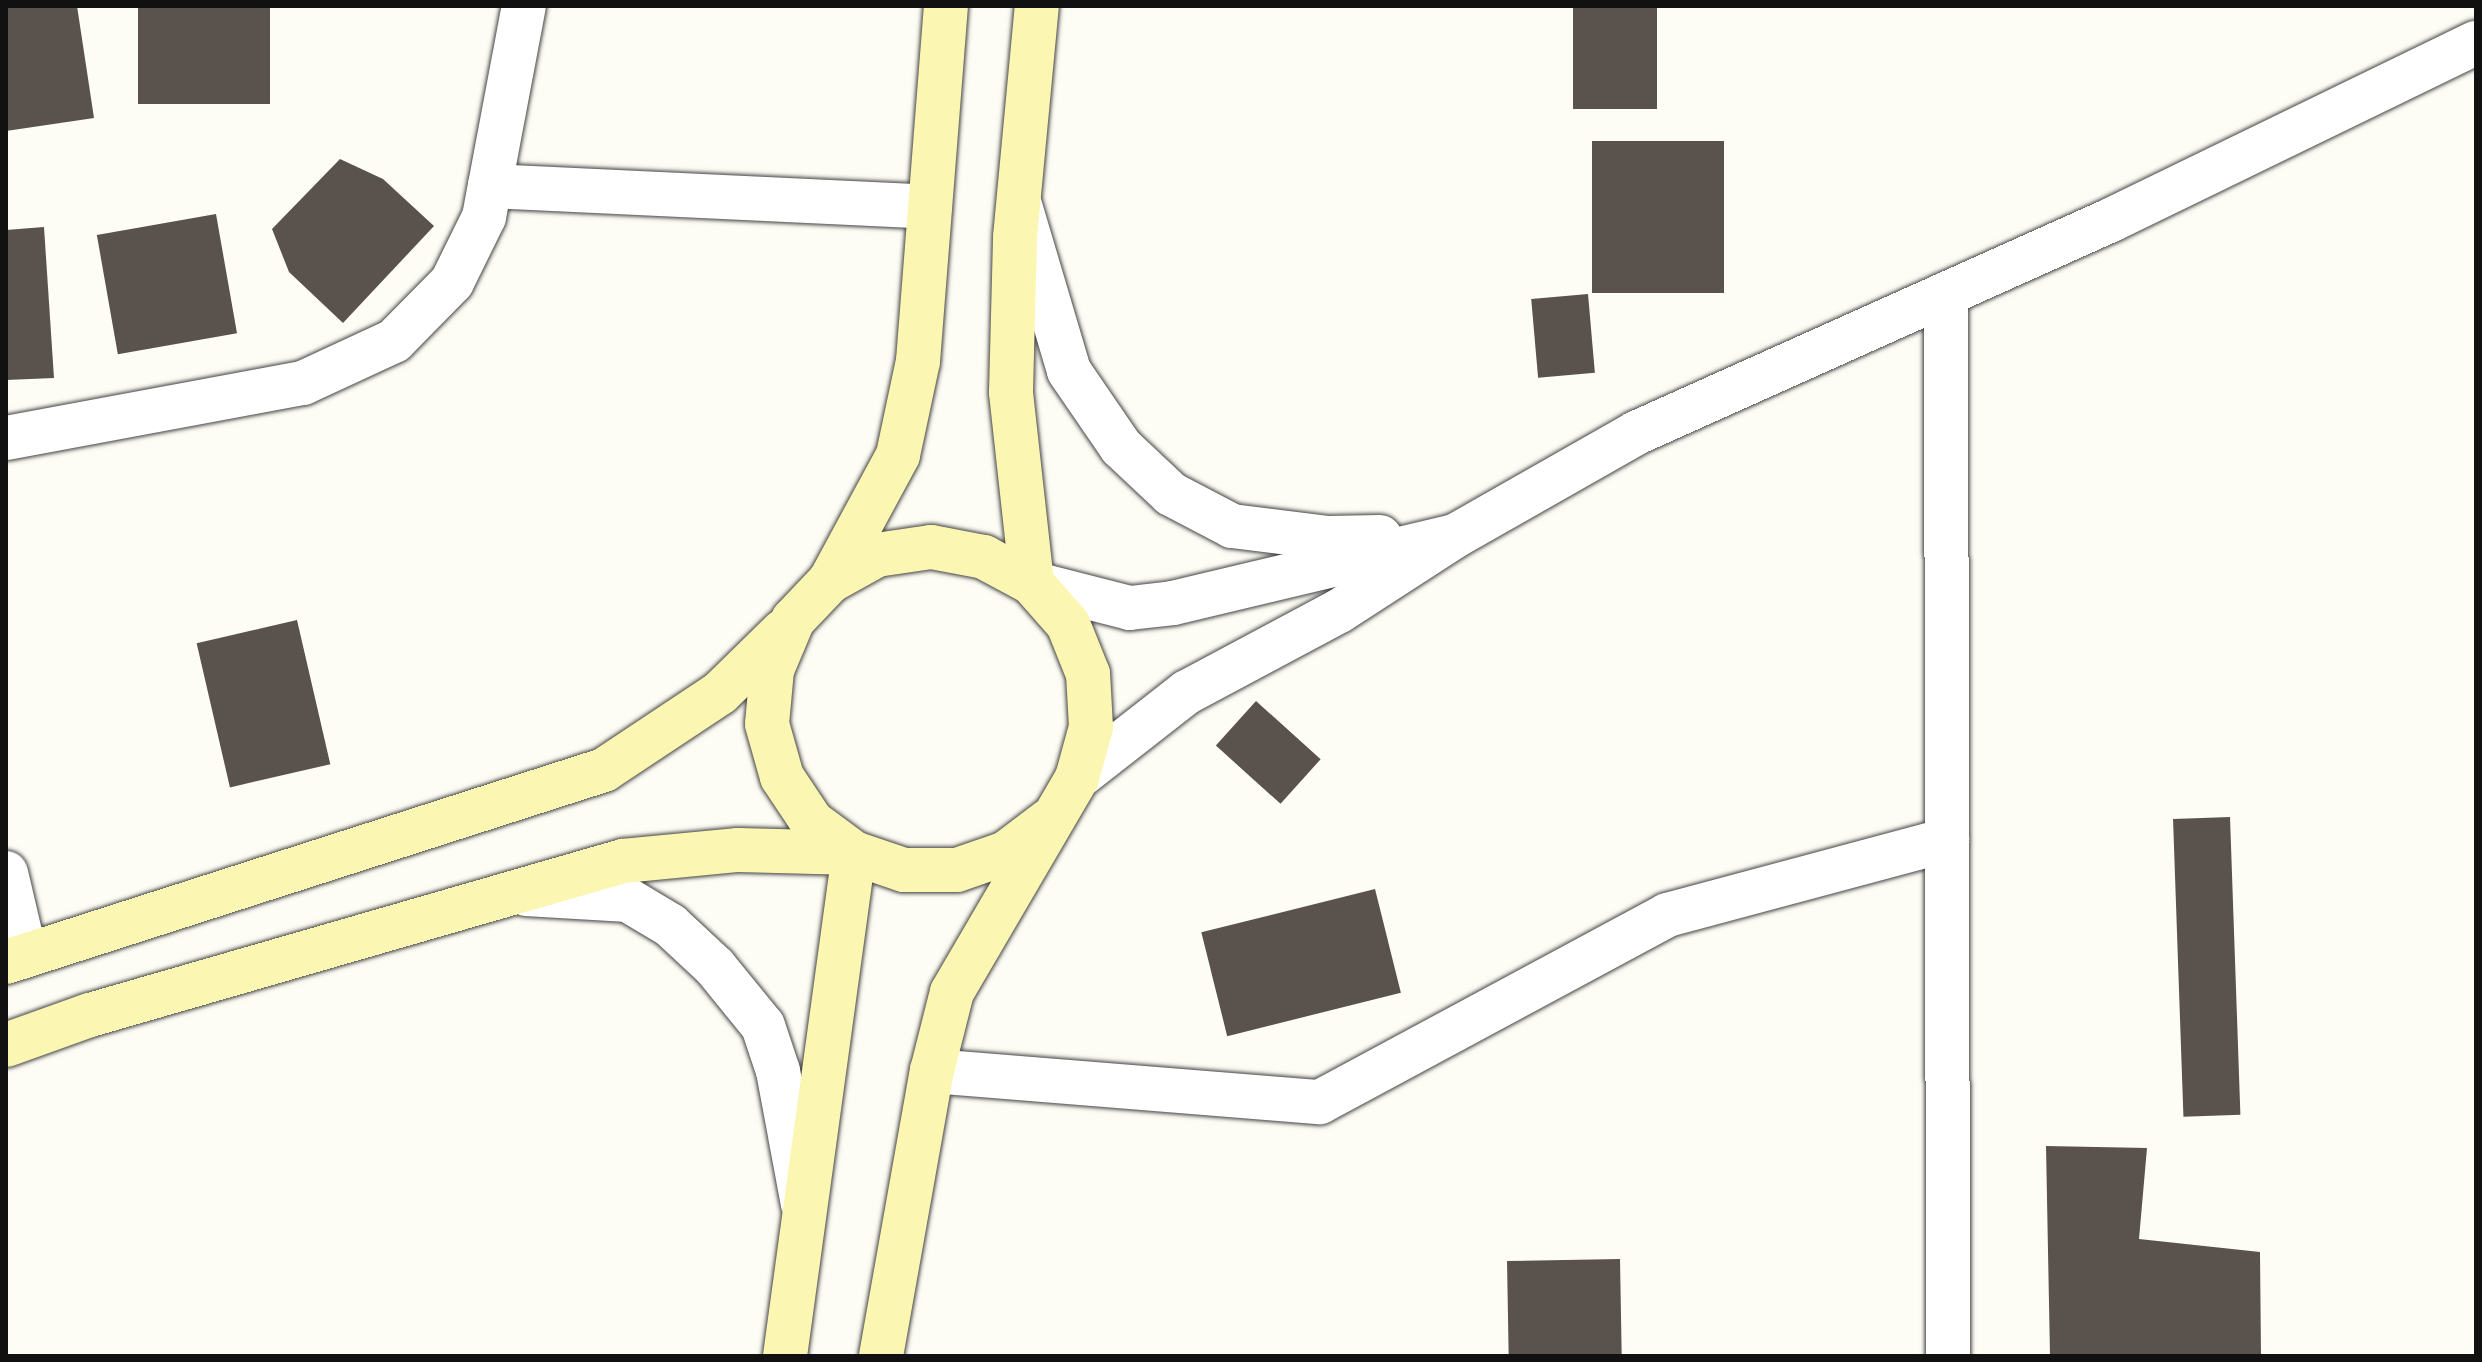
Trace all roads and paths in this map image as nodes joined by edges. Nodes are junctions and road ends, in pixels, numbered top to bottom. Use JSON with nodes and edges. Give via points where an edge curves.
{"nodes":[{"id":1,"x":524,"y":6,"type":"edge"},
{"id":2,"x":946,"y":6,"type":"edge"},
{"id":3,"x":1037,"y":6,"type":"edge"},
{"id":4,"x":2476,"y":43,"type":"edge"},
{"id":5,"x":490,"y":186,"type":"junction"},
{"id":6,"x":1018,"y":199,"type":"junction"},
{"id":7,"x":929,"y":207,"type":"junction"},
{"id":8,"x":1946,"y":294,"type":"junction"},
{"id":9,"x":6,"y":438,"type":"edge"},
{"id":10,"x":1455,"y":536,"type":"junction"},
{"id":11,"x":830,"y":581,"type":"junction"},
{"id":12,"x":1032,"y":583,"type":"junction"},
{"id":13,"x":793,"y":620,"type":"junction"},
{"id":14,"x":1077,"y":778,"type":"junction"},
{"id":15,"x":1048,"y":821,"type":"junction"},
{"id":16,"x":1947,"y":840,"type":"junction"},
{"id":17,"x":854,"y":853,"type":"junction"},
{"id":18,"x":6,"y":873,"type":"edge"},
{"id":19,"x":508,"y":894,"type":"junction"},
{"id":20,"x":16,"y":958,"type":"edge"},
{"id":21,"x":6,"y":1045,"type":"edge"},
{"id":22,"x":932,"y":1071,"type":"junction"},
{"id":23,"x":805,"y":1216,"type":"junction"},
{"id":24,"x":785,"y":1356,"type":"edge"},
{"id":25,"x":881,"y":1356,"type":"edge"},
{"id":26,"x":1948,"y":1356,"type":"edge"}],
"edges":[{"from":1,"to":5,"type":"street"},
{"from":2,"to":7,"type":"main road"},
{"from":3,"to":6,"type":"main road"},
{"from":4,"to":8,"type":"street"},
{"from":5,"to":7,"type":"street"},
{"from":5,"to":9,"type":"street","via":[[484,217],[452,282],[394,341],[303,383]]},
{"from":6,"to":10,"type":"street","via":[[1069,371],[1121,447],[1171,494],[1232,526],[1328,538]]},
{"from":6,"to":12,"type":"main road","via":[[1011,392]]},
{"from":7,"to":11,"type":"main road","via":[[918,361],[898,455]]},
{"from":8,"to":10,"type":"street","via":[[1636,433]]},
{"from":8,"to":16,"type":"street"},
{"from":10,"to":12,"type":"street","via":[[1173,603],[1130,608]]},
{"from":10,"to":14,"type":"street","via":[[1339,611],[1187,692]]},
{"from":11,"to":12,"type":"main road","via":[[877,555],[931,547],[984,557]]},
{"from":11,"to":13,"type":"main road"},
{"from":12,"to":14,"type":"main road","via":[[1068,624],[1088,674],[1091,727]]},
{"from":13,"to":17,"type":"main road","via":[[772,670],[767,724],[782,777],[804,810]]},
{"from":13,"to":20,"type":"main road","via":[[720,693],[604,770]]},
{"from":14,"to":15,"type":"main road"},
{"from":15,"to":17,"type":"main road","via":[[1006,853],[957,870],[904,870]]},
{"from":15,"to":22,"type":"main road","via":[[952,992]]},
{"from":16,"to":22,"type":"street","via":[[1667,915],[1320,1102]]},
{"from":16,"to":26,"type":"street"},
{"from":17,"to":19,"type":"main road","via":[[738,850],[623,861]]},
{"from":17,"to":23,"type":"main road"},
{"from":18,"to":20,"type":"street"},
{"from":19,"to":21,"type":"main road"},
{"from":19,"to":23,"type":"street","via":[[628,900],[670,925],[715,967],[763,1026],[778,1071]]},
{"from":22,"to":25,"type":"main road"},
{"from":23,"to":24,"type":"main road"}]}
